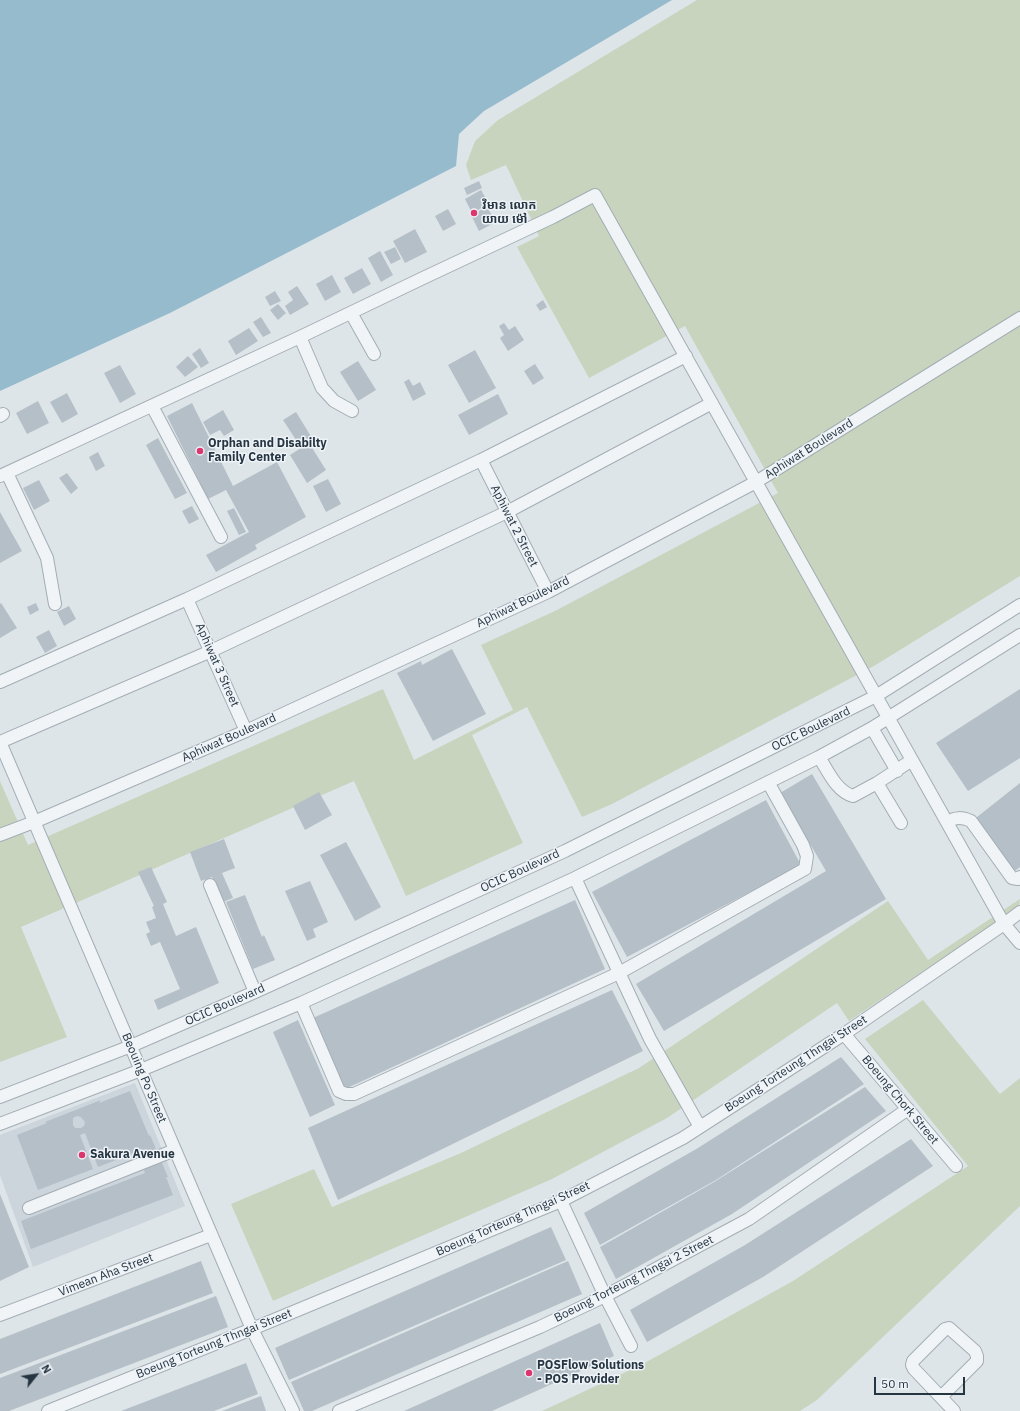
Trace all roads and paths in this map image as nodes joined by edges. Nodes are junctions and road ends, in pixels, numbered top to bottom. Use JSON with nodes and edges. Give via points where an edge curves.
{"nodes":[{"id":1,"x":351,"y":313,"type":"junction"},
{"id":2,"x":1020,"y":318,"type":"edge"},
{"id":3,"x":300,"y":337,"type":"junction"},
{"id":4,"x":374,"y":354,"type":"dead end"},
{"id":5,"x":686,"y":356,"type":"junction"},
{"id":6,"x":712,"y":403,"type":"junction"},
{"id":7,"x":152,"y":406,"type":"junction"},
{"id":8,"x":352,"y":411,"type":"dead end"},
{"id":9,"x":481,"y":460,"type":"junction"},
{"id":10,"x":4,"y":474,"type":"edge"},
{"id":11,"x":756,"y":482,"type":"junction"},
{"id":12,"x":507,"y":512,"type":"junction"},
{"id":13,"x":221,"y":537,"type":"dead end"},
{"id":14,"x":548,"y":592,"type":"junction"},
{"id":15,"x":187,"y":599,"type":"junction"},
{"id":16,"x":55,"y":604,"type":"dead end"},
{"id":17,"x":1020,"y":605,"type":"edge"},
{"id":18,"x":1020,"y":636,"type":"edge"},
{"id":19,"x":211,"y":651,"type":"junction"},
{"id":20,"x":0,"y":682,"type":"edge"},
{"id":21,"x":876,"y":696,"type":"junction"},
{"id":22,"x":889,"y":718,"type":"junction"},
{"id":23,"x":872,"y":728,"type":"junction"},
{"id":24,"x":246,"y":731,"type":"junction"},
{"id":25,"x":0,"y":742,"type":"edge"},
{"id":26,"x":819,"y":757,"type":"junction"},
{"id":27,"x":912,"y":760,"type":"junction"},
{"id":28,"x":898,"y":770,"type":"junction"},
{"id":29,"x":768,"y":782,"type":"junction"},
{"id":30,"x":877,"y":783,"type":"junction"},
{"id":31,"x":34,"y":822,"type":"junction"},
{"id":32,"x":947,"y":822,"type":"junction"},
{"id":33,"x":901,"y":823,"type":"dead end"},
{"id":34,"x":0,"y":835,"type":"edge"},
{"id":35,"x":1020,"y":877,"type":"edge"},
{"id":36,"x":576,"y":878,"type":"junction"},
{"id":37,"x":210,"y":885,"type":"dead end"},
{"id":38,"x":1020,"y":912,"type":"edge"},
{"id":39,"x":1004,"y":924,"type":"junction"},
{"id":40,"x":1020,"y":943,"type":"edge"},
{"id":41,"x":619,"y":973,"type":"junction"},
{"id":42,"x":255,"y":992,"type":"junction"},
{"id":43,"x":301,"y":1003,"type":"junction"},
{"id":44,"x":844,"y":1034,"type":"junction"},
{"id":45,"x":131,"y":1046,"type":"junction"},
{"id":46,"x":141,"y":1070,"type":"junction"},
{"id":47,"x":0,"y":1097,"type":"edge"},
{"id":48,"x":908,"y":1109,"type":"junction"},
{"id":49,"x":0,"y":1124,"type":"edge"},
{"id":50,"x":700,"y":1127,"type":"junction"},
{"id":51,"x":175,"y":1150,"type":"junction"},
{"id":52,"x":956,"y":1166,"type":"dead end"},
{"id":53,"x":561,"y":1201,"type":"junction"},
{"id":54,"x":29,"y":1208,"type":"dead end"},
{"id":55,"x":211,"y":1234,"type":"junction"},
{"id":56,"x":605,"y":1296,"type":"junction"},
{"id":57,"x":0,"y":1315,"type":"edge"},
{"id":58,"x":252,"y":1329,"type":"junction"},
{"id":59,"x":630,"y":1346,"type":"dead end"},
{"id":60,"x":941,"y":1397,"type":"junction"},
{"id":61,"x":48,"y":1411,"type":"edge"},
{"id":62,"x":293,"y":1411,"type":"edge"},
{"id":63,"x":339,"y":1411,"type":"edge"},
{"id":64,"x":954,"y":1411,"type":"edge"}],
"edges":[{"from":1,"to":3,"type":"street"},
{"from":1,"to":4,"type":"street"},
{"from":1,"to":5,"type":"street","via":[[554,218],[595,195]]},
{"from":2,"to":11,"type":"street","name":"Aphiwat Boulevard"},
{"from":3,"to":7,"type":"street"},
{"from":3,"to":8,"type":"street","via":[[322,388],[334,401]]},
{"from":5,"to":6,"type":"street"},
{"from":5,"to":9,"type":"street"},
{"from":6,"to":11,"type":"street"},
{"from":6,"to":12,"type":"street"},
{"from":7,"to":10,"type":"street"},
{"from":7,"to":13,"type":"street"},
{"from":9,"to":12,"type":"street","name":"Aphiwat 2 Street"},
{"from":9,"to":15,"type":"street"},
{"from":10,"to":16,"type":"street","via":[[47,558]]},
{"from":11,"to":14,"type":"street","name":"Aphiwat Boulevard"},
{"from":11,"to":21,"type":"street"},
{"from":12,"to":14,"type":"street","name":"Aphiwat 2 Street"},
{"from":12,"to":19,"type":"street"},
{"from":14,"to":24,"type":"street","name":"Aphiwat Boulevard"},
{"from":15,"to":19,"type":"street","name":"Aphiwat 3 Street"},
{"from":15,"to":20,"type":"street"},
{"from":17,"to":21,"type":"street","name":"OCIC Boulevard"},
{"from":18,"to":22,"type":"street"},
{"from":19,"to":24,"type":"street","name":"Aphiwat 3 Street"},
{"from":19,"to":25,"type":"street"},
{"from":21,"to":22,"type":"street"},
{"from":21,"to":42,"type":"street","name":"OCIC Boulevard","via":[[564,851]]},
{"from":22,"to":23,"type":"street"},
{"from":22,"to":27,"type":"street"},
{"from":23,"to":26,"type":"street"},
{"from":23,"to":28,"type":"street"},
{"from":24,"to":31,"type":"street","name":"Aphiwat Boulevard"},
{"from":25,"to":31,"type":"street","name":"Beouing Po Street"},
{"from":26,"to":29,"type":"street"},
{"from":26,"to":30,"type":"street","via":[[845,793],[853,796]]},
{"from":27,"to":28,"type":"street"},
{"from":27,"to":32,"type":"street"},
{"from":28,"to":30,"type":"street"},
{"from":29,"to":36,"type":"street"},
{"from":29,"to":41,"type":"street","via":[[803,845],[807,856],[805,869]]},
{"from":30,"to":33,"type":"street"},
{"from":31,"to":34,"type":"street","name":"Aphiwat Boulevard"},
{"from":31,"to":45,"type":"street","name":"Beouing Po Street"},
{"from":32,"to":35,"type":"street","via":[[962,817],[971,822],[1012,878]]},
{"from":32,"to":39,"type":"street"},
{"from":36,"to":41,"type":"street"},
{"from":36,"to":43,"type":"street"},
{"from":37,"to":42,"type":"street"},
{"from":38,"to":39,"type":"street","name":"Boeung Torteung Thngai Street"},
{"from":39,"to":40,"type":"street"},
{"from":39,"to":44,"type":"street","name":"Boeung Torteung Thngai Street"},
{"from":41,"to":43,"type":"street","via":[[354,1094],[338,1091]]},
{"from":41,"to":50,"type":"street","via":[[650,1039]]},
{"from":42,"to":45,"type":"street","name":"OCIC Boulevard"},
{"from":43,"to":46,"type":"street"},
{"from":44,"to":48,"type":"street","name":"Boeung Chork Street"},
{"from":44,"to":50,"type":"street","name":"Boeung Torteung Thngai Street"},
{"from":45,"to":46,"type":"street","name":"Beouing Po Street"},
{"from":45,"to":47,"type":"street","name":"OCIC Boulevard"},
{"from":46,"to":49,"type":"street"},
{"from":46,"to":51,"type":"street","name":"Beouing Po Street"},
{"from":48,"to":52,"type":"street","name":"Boeung Chork Street"},
{"from":48,"to":56,"type":"street","name":"Boeung Torteung Thngai 2 Street","via":[[749,1219]]},
{"from":50,"to":53,"type":"street","name":"Boeung Torteung Thngai Street"},
{"from":51,"to":54,"type":"street"},
{"from":51,"to":55,"type":"street","name":"Beouing Po Street"},
{"from":53,"to":56,"type":"street"},
{"from":53,"to":58,"type":"street","name":"Boeung Torteung Thngai Street"},
{"from":55,"to":57,"type":"street","name":"Vimean Aha Street"},
{"from":55,"to":58,"type":"street","name":"Beouing Po Street"},
{"from":56,"to":59,"type":"street"},
{"from":56,"to":63,"type":"street","name":"Boeung Torteung Thngai 2 Street","via":[[540,1327]]},
{"from":58,"to":61,"type":"street","name":"Boeung Torteung Thngai Street"},
{"from":58,"to":62,"type":"street","name":"Beouing Po Street"},
{"from":60,"to":60,"type":"street","via":[[977,1361],[974,1352],[949,1328],[945,1329],[912,1365]]},
{"from":60,"to":64,"type":"street"}]}
